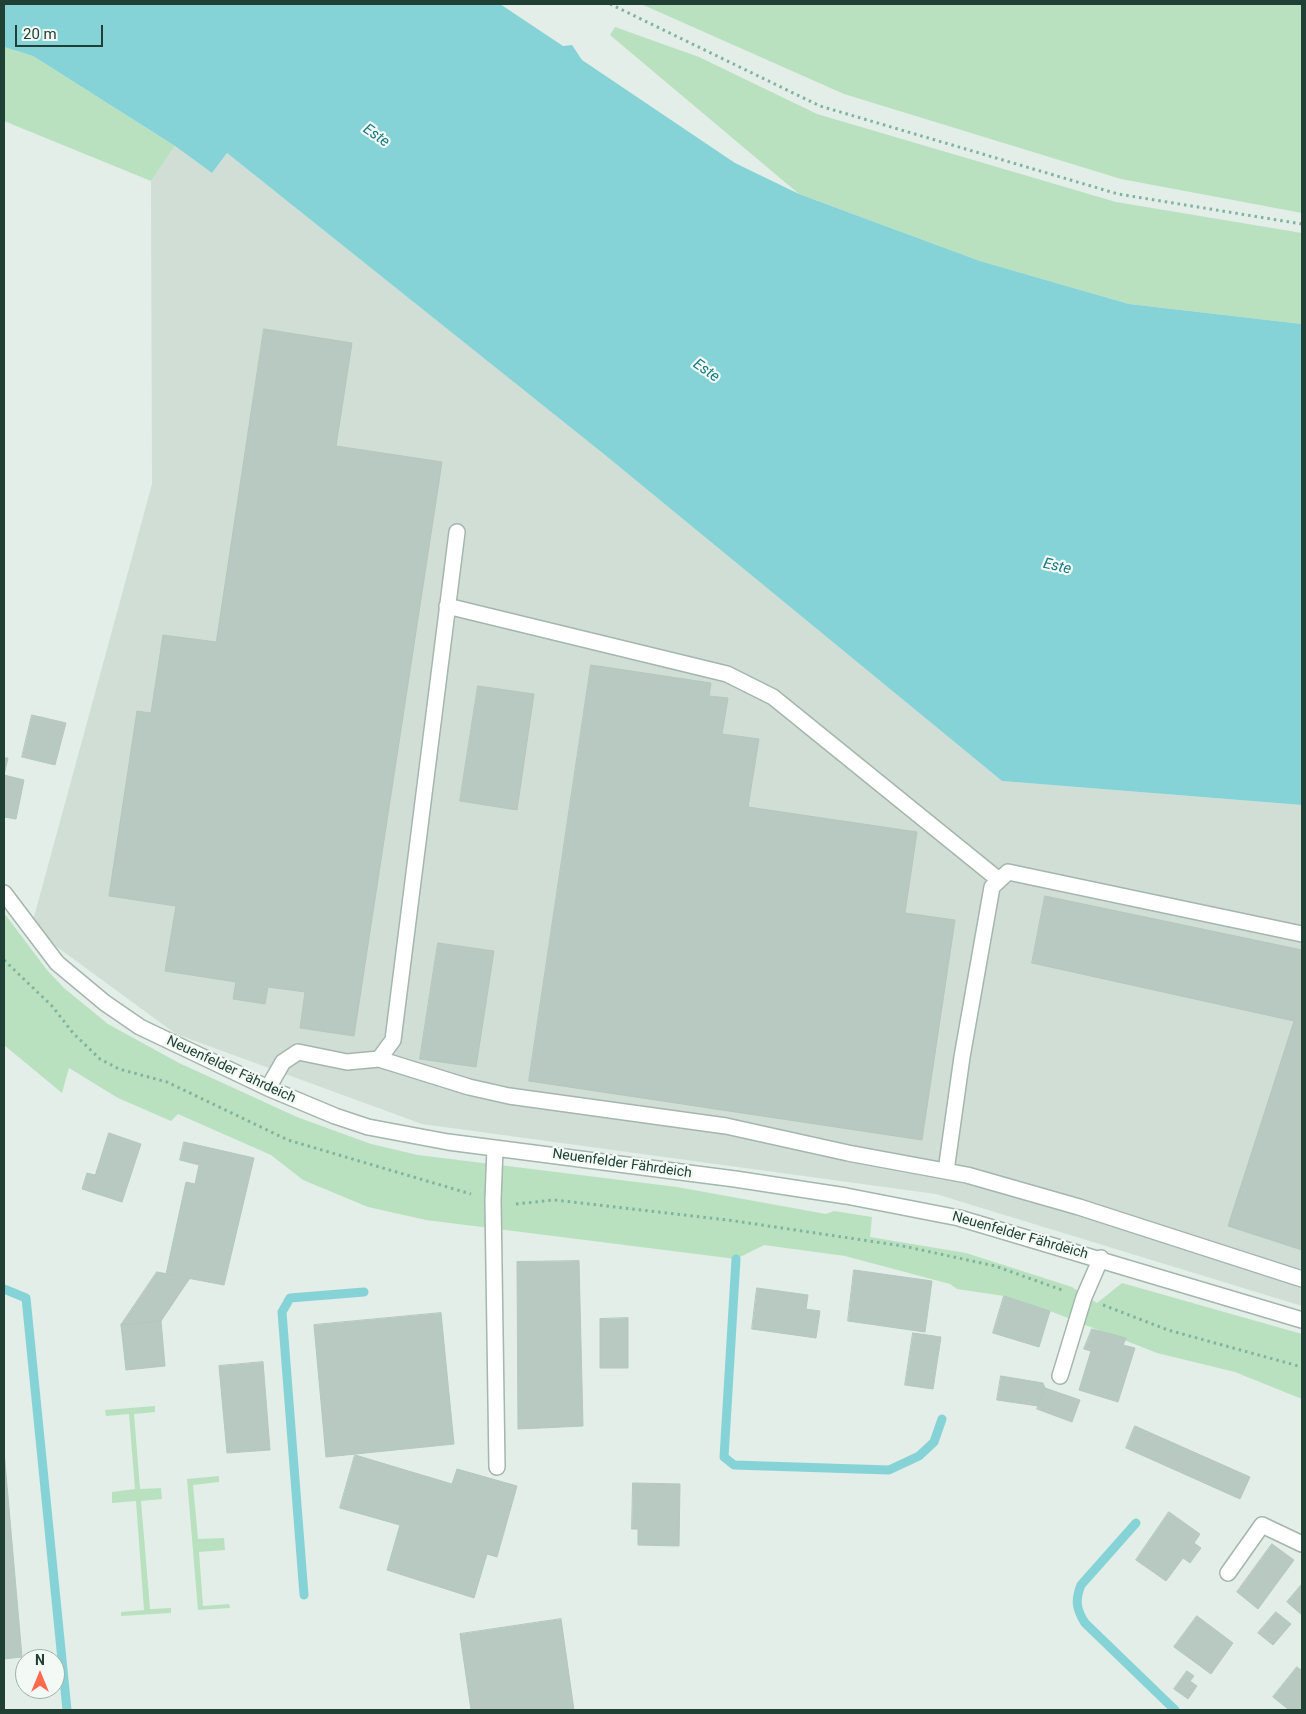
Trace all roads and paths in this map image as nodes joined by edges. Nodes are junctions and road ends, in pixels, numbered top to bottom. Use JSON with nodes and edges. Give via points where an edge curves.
{"nodes":[{"id":1,"x":610,"y":4,"type":"edge"},
{"id":2,"x":1302,"y":224,"type":"edge"},
{"id":3,"x":457,"y":532,"type":"dead end"},
{"id":4,"x":447,"y":606,"type":"junction"},
{"id":5,"x":999,"y":880,"type":"junction"},
{"id":6,"x":4,"y":893,"type":"edge"},
{"id":7,"x":1302,"y":934,"type":"edge"},
{"id":8,"x":4,"y":960,"type":"edge"},
{"id":9,"x":379,"y":1058,"type":"junction"},
{"id":10,"x":268,"y":1088,"type":"junction"},
{"id":11,"x":495,"y":1148,"type":"junction"},
{"id":12,"x":946,"y":1171,"type":"junction"},
{"id":13,"x":493,"y":1200,"type":"junction"},
{"id":14,"x":1101,"y":1258,"type":"junction"},
{"id":15,"x":1302,"y":1279,"type":"edge"},
{"id":16,"x":1084,"y":1297,"type":"junction"},
{"id":17,"x":1302,"y":1320,"type":"edge"},
{"id":18,"x":1302,"y":1367,"type":"edge"},
{"id":19,"x":1060,"y":1376,"type":"dead end"},
{"id":20,"x":497,"y":1467,"type":"dead end"},
{"id":21,"x":1302,"y":1544,"type":"edge"},
{"id":22,"x":1228,"y":1573,"type":"dead end"}],
"edges":[{"from":1,"to":2,"type":"path","via":[[820,106],[1118,194]]},
{"from":3,"to":4,"type":"street"},
{"from":4,"to":5,"type":"street","via":[[727,674],[774,697]]},
{"from":4,"to":9,"type":"street","via":[[394,1040]]},
{"from":5,"to":7,"type":"street","via":[[1008,872]]},
{"from":5,"to":12,"type":"street","via":[[992,887]]},
{"from":6,"to":10,"type":"street","name":"Neuenfelder Fährdeich","via":[[57,963],[105,1003],[149,1032]]},
{"from":8,"to":13,"type":"path","via":[[52,1006],[73,1033],[100,1058],[119,1069],[167,1082],[288,1140]]},
{"from":9,"to":10,"type":"street","via":[[347,1062],[298,1052],[283,1062]]},
{"from":9,"to":12,"type":"street","via":[[469,1087],[509,1096],[726,1126]]},
{"from":10,"to":11,"type":"street","name":"Neuenfelder Fährdeich","via":[[368,1126]]},
{"from":11,"to":13,"type":"street"},
{"from":11,"to":14,"type":"street","name":"Neuenfelder Fährdeich","via":[[735,1179],[902,1206],[960,1218]]},
{"from":12,"to":15,"type":"street","via":[[1079,1207]]},
{"from":13,"to":16,"type":"path","via":[[512,1204],[554,1200],[818,1232],[950,1255],[995,1266]]},
{"from":13,"to":20,"type":"street"},
{"from":14,"to":16,"type":"street"},
{"from":14,"to":17,"type":"street","name":"Neuenfelder Fährdeich"},
{"from":16,"to":18,"type":"path","via":[[1168,1330]]},
{"from":16,"to":19,"type":"street"},
{"from":21,"to":22,"type":"street","via":[[1262,1525]]}]}
